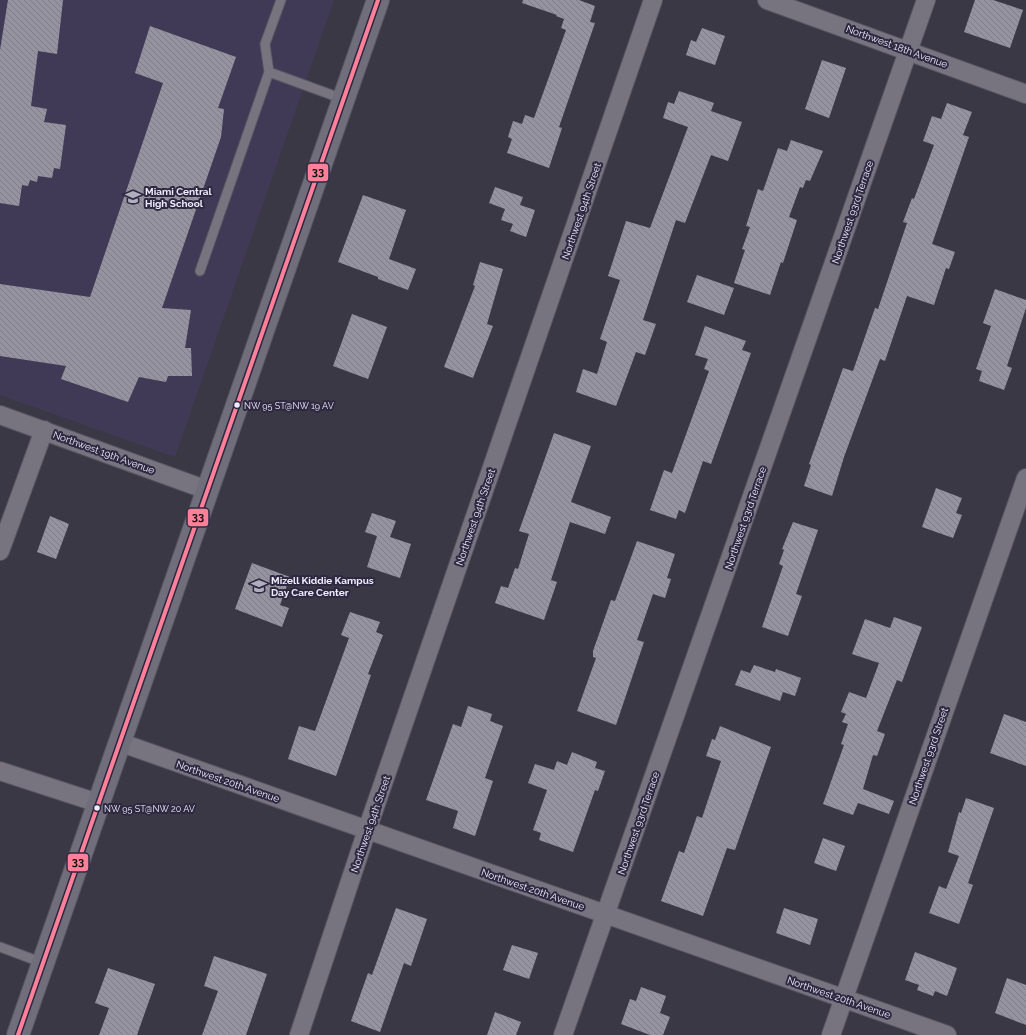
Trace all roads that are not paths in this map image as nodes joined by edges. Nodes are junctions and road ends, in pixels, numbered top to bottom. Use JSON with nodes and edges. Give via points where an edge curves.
{"nodes":[{"id":1,"x":280,"y":0,"type":"edge"},
{"id":2,"x":378,"y":0,"type":"edge"},
{"id":3,"x":653,"y":0,"type":"edge"},
{"id":4,"x":767,"y":0,"type":"edge"},
{"id":5,"x":926,"y":0,"type":"edge"},
{"id":6,"x":908,"y":50,"type":"junction"},
{"id":7,"x":269,"y":72,"type":"junction"},
{"id":8,"x":1026,"y":94,"type":"edge"},
{"id":9,"x":343,"y":99,"type":"junction"},
{"id":10,"x":200,"y":270,"type":"dead end"},
{"id":11,"x":0,"y":415,"type":"edge"},
{"id":12,"x":44,"y":430,"type":"junction"},
{"id":13,"x":1026,"y":478,"type":"edge"},
{"id":14,"x":207,"y":490,"type":"junction"},
{"id":15,"x":0,"y":551,"type":"edge"},
{"id":16,"x":119,"y":742,"type":"junction"},
{"id":17,"x":0,"y":771,"type":"edge"},
{"id":18,"x":98,"y":803,"type":"junction"},
{"id":19,"x":367,"y":830,"type":"junction"},
{"id":20,"x":606,"y":914,"type":"junction"},
{"id":21,"x":0,"y":947,"type":"edge"},
{"id":22,"x":43,"y":963,"type":"junction"},
{"id":23,"x":844,"y":998,"type":"junction"},
{"id":24,"x":18,"y":1035,"type":"edge"},
{"id":25,"x":299,"y":1035,"type":"edge"},
{"id":26,"x":563,"y":1035,"type":"edge"},
{"id":27,"x":831,"y":1035,"type":"edge"},
{"id":28,"x":947,"y":1035,"type":"edge"}],
"edges":[{"from":1,"to":7,"type":"lane","via":[[265,44]]},
{"from":2,"to":9,"type":"main road"},
{"from":3,"to":19,"type":"street","name":"Northwest 94th Street"},
{"from":4,"to":6,"type":"street","name":"Northwest 18th Avenue"},
{"from":5,"to":6,"type":"street","name":"Northwest 93rd Terrace"},
{"from":6,"to":8,"type":"street","name":"Northwest 18th Avenue"},
{"from":6,"to":20,"type":"street","name":"Northwest 93rd Terrace"},
{"from":7,"to":9,"type":"lane"},
{"from":7,"to":10,"type":"lane"},
{"from":9,"to":14,"type":"main road"},
{"from":11,"to":12,"type":"street","name":"Northwest 19th Avenue"},
{"from":12,"to":14,"type":"street","name":"Northwest 19th Avenue"},
{"from":12,"to":15,"type":"street"},
{"from":13,"to":23,"type":"street","name":"Northwest 93rd Street"},
{"from":14,"to":16,"type":"main road"},
{"from":16,"to":18,"type":"main road"},
{"from":16,"to":19,"type":"street","name":"Northwest 20th Avenue"},
{"from":17,"to":18,"type":"street"},
{"from":18,"to":22,"type":"main road"},
{"from":19,"to":20,"type":"street","name":"Northwest 20th Avenue"},
{"from":19,"to":25,"type":"street","name":"Northwest 94th Street"},
{"from":20,"to":23,"type":"street","name":"Northwest 20th Avenue"},
{"from":20,"to":26,"type":"street","name":"Northwest 93rd Terrace"},
{"from":21,"to":22,"type":"lane"},
{"from":22,"to":24,"type":"main road"},
{"from":23,"to":27,"type":"street","name":"Northwest 93rd Street"},
{"from":23,"to":28,"type":"street","name":"Northwest 20th Avenue"}]}
